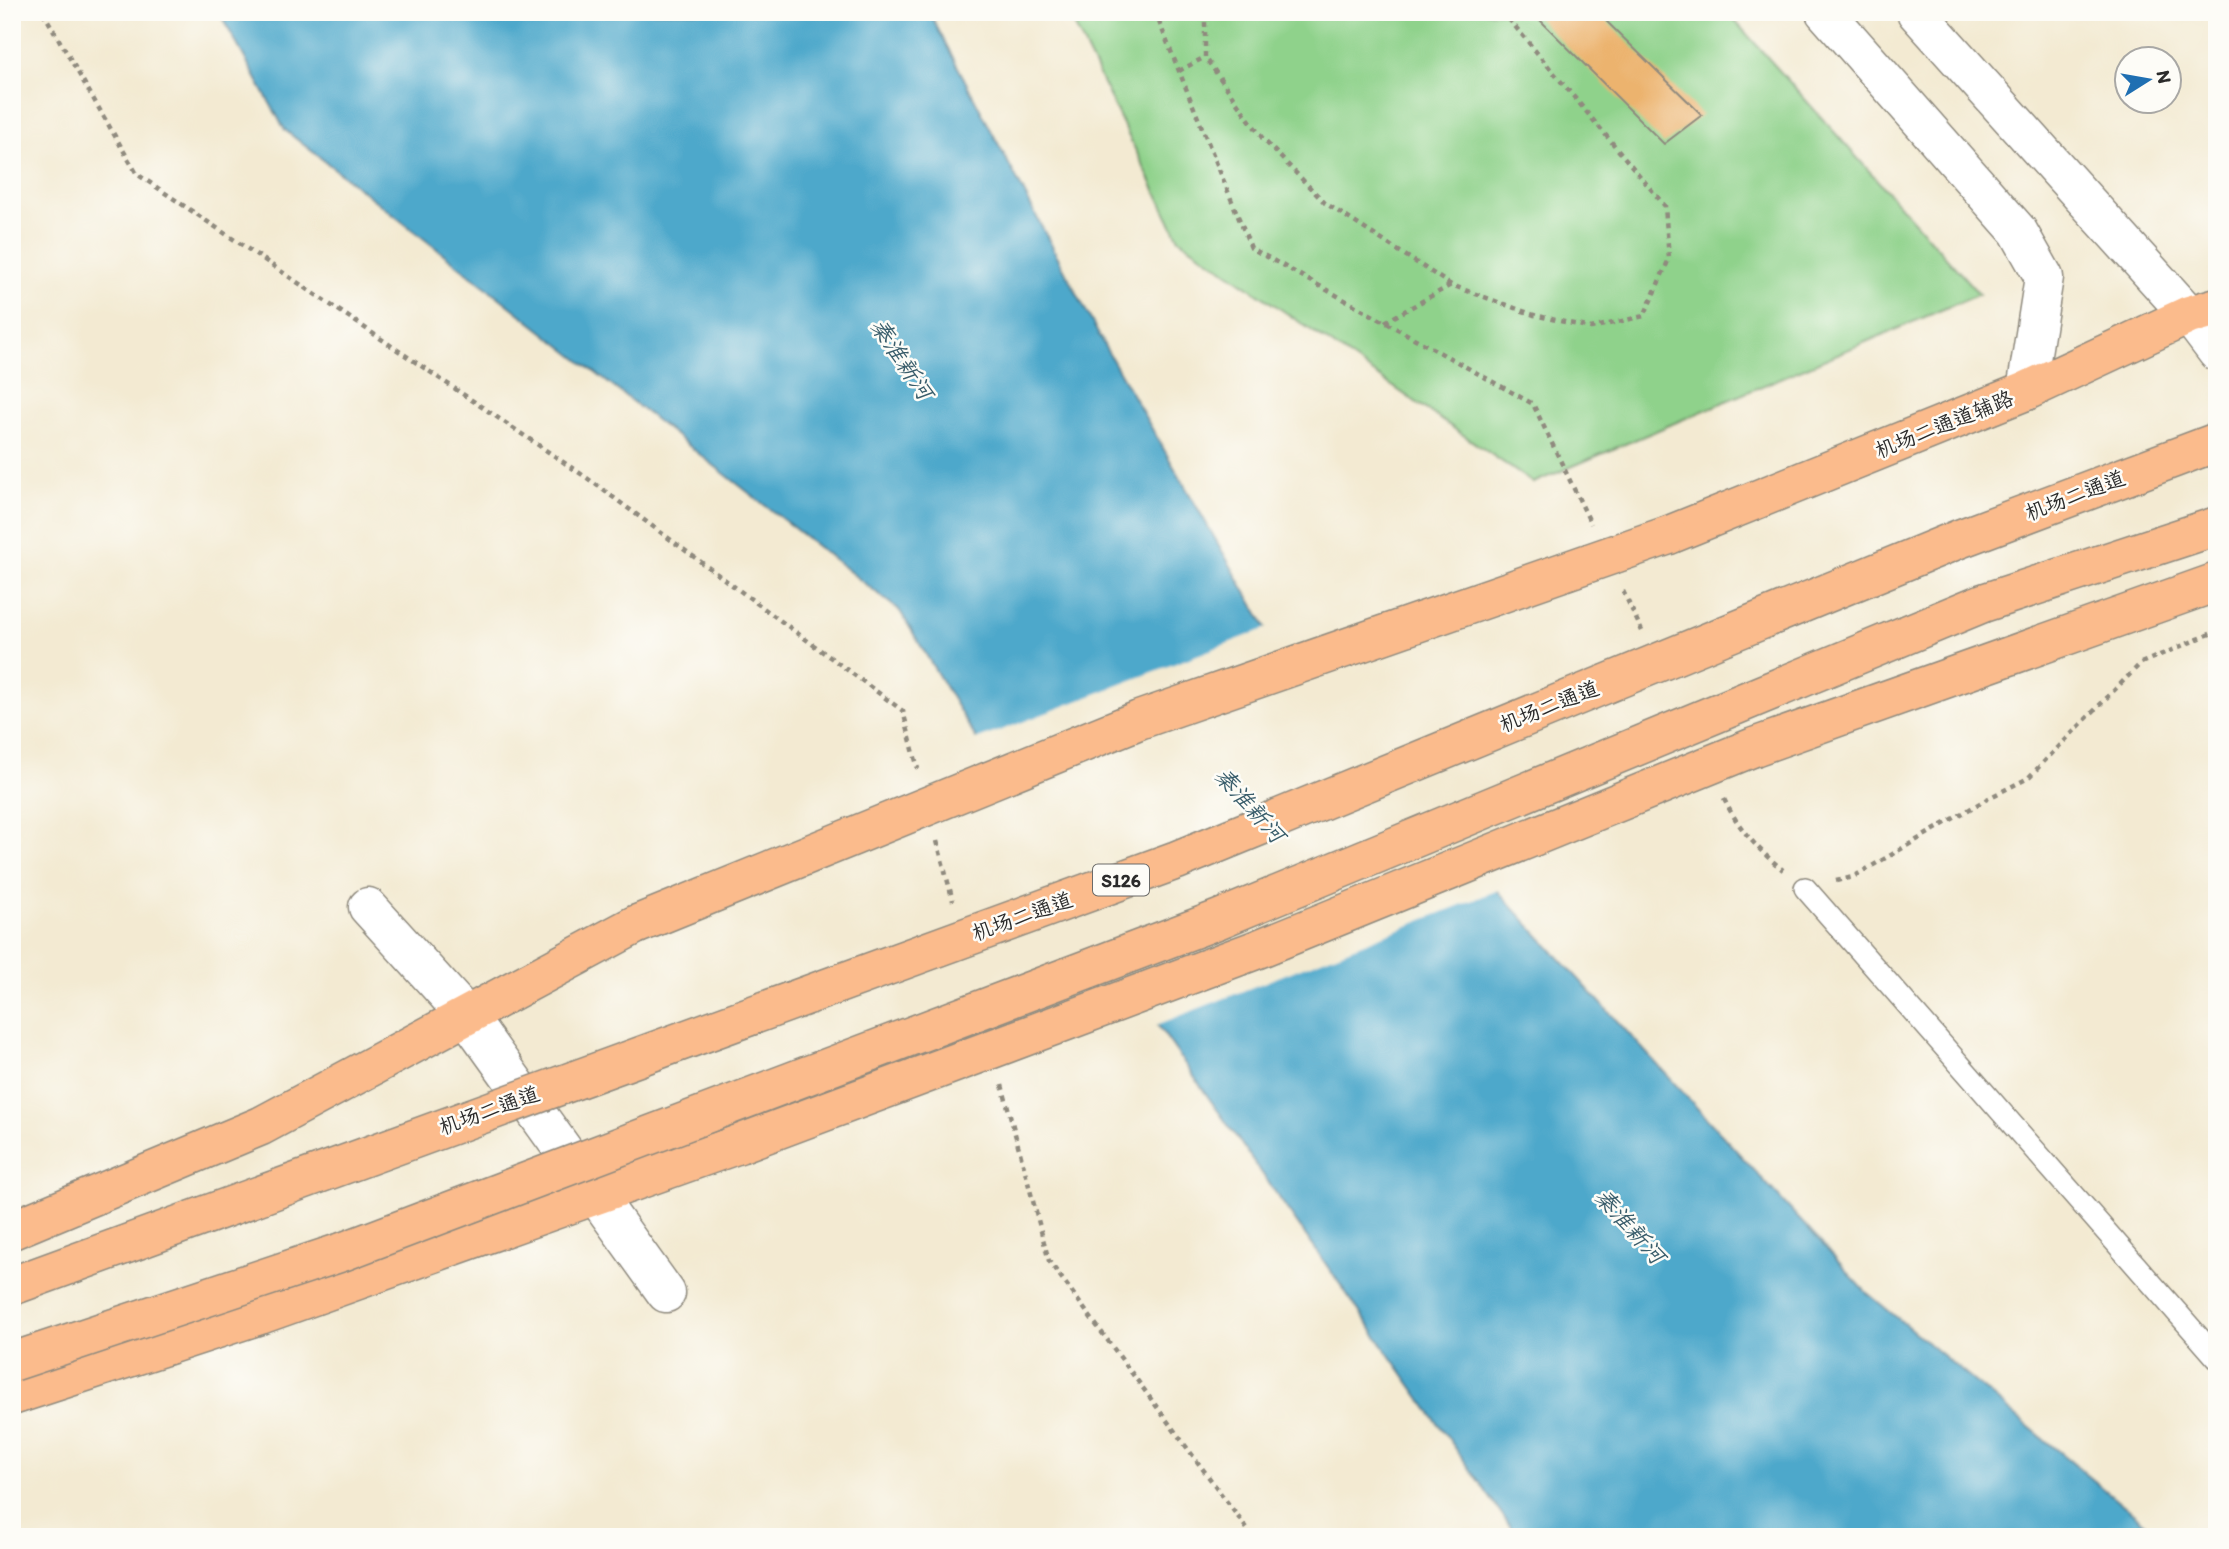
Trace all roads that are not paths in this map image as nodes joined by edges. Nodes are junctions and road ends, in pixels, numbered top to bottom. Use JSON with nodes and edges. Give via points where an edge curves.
{"nodes":[{"id":1,"x":1825,"y":12,"type":"edge"},
{"id":2,"x":1916,"y":12,"type":"edge"},
{"id":3,"x":2203,"y":311,"type":"edge"},
{"id":4,"x":2217,"y":352,"type":"edge"},
{"id":5,"x":2026,"y":391,"type":"junction"},
{"id":6,"x":2217,"y":442,"type":"edge"},
{"id":7,"x":2217,"y":526,"type":"edge"},
{"id":8,"x":2217,"y":582,"type":"edge"},
{"id":9,"x":1805,"y":888,"type":"dead end"},
{"id":10,"x":368,"y":907,"type":"dead end"},
{"id":11,"x":466,"y":1015,"type":"junction"},
{"id":12,"x":594,"y":1196,"type":"junction"},
{"id":13,"x":12,"y":1230,"type":"edge"},
{"id":14,"x":12,"y":1286,"type":"edge"},
{"id":15,"x":666,"y":1293,"type":"dead end"},
{"id":16,"x":2217,"y":1358,"type":"edge"},
{"id":17,"x":12,"y":1362,"type":"edge"},
{"id":18,"x":12,"y":1396,"type":"edge"}],
"edges":[{"from":1,"to":5,"type":"street","via":[[2018,231],[2044,277]]},
{"from":2,"to":3,"type":"street"},
{"from":3,"to":4,"type":"street"},
{"from":3,"to":5,"type":"main road","name":"机场二通道辅路"},
{"from":5,"to":11,"type":"main road","name":"机场二通道辅路","bridge":true,"via":[[1669,535],[1139,720],[635,925]]},
{"from":6,"to":14,"type":"main road","name":"机场二通道","number":"S126","bridge":true,"via":[[1946,544],[1177,860]]},
{"from":7,"to":17,"type":"main road","bridge":true,"via":[[1983,603],[1217,919],[342,1252]]},
{"from":8,"to":12,"type":"main road","bridge":true,"via":[[1754,747],[1253,951]]},
{"from":9,"to":16,"type":"lane"},
{"from":10,"to":11,"type":"street"},
{"from":11,"to":12,"type":"street"},
{"from":11,"to":13,"type":"main road","name":"机场二通道辅路","via":[[261,1126]]},
{"from":12,"to":15,"type":"street"},
{"from":12,"to":18,"type":"main road","via":[[260,1315]]}]}
